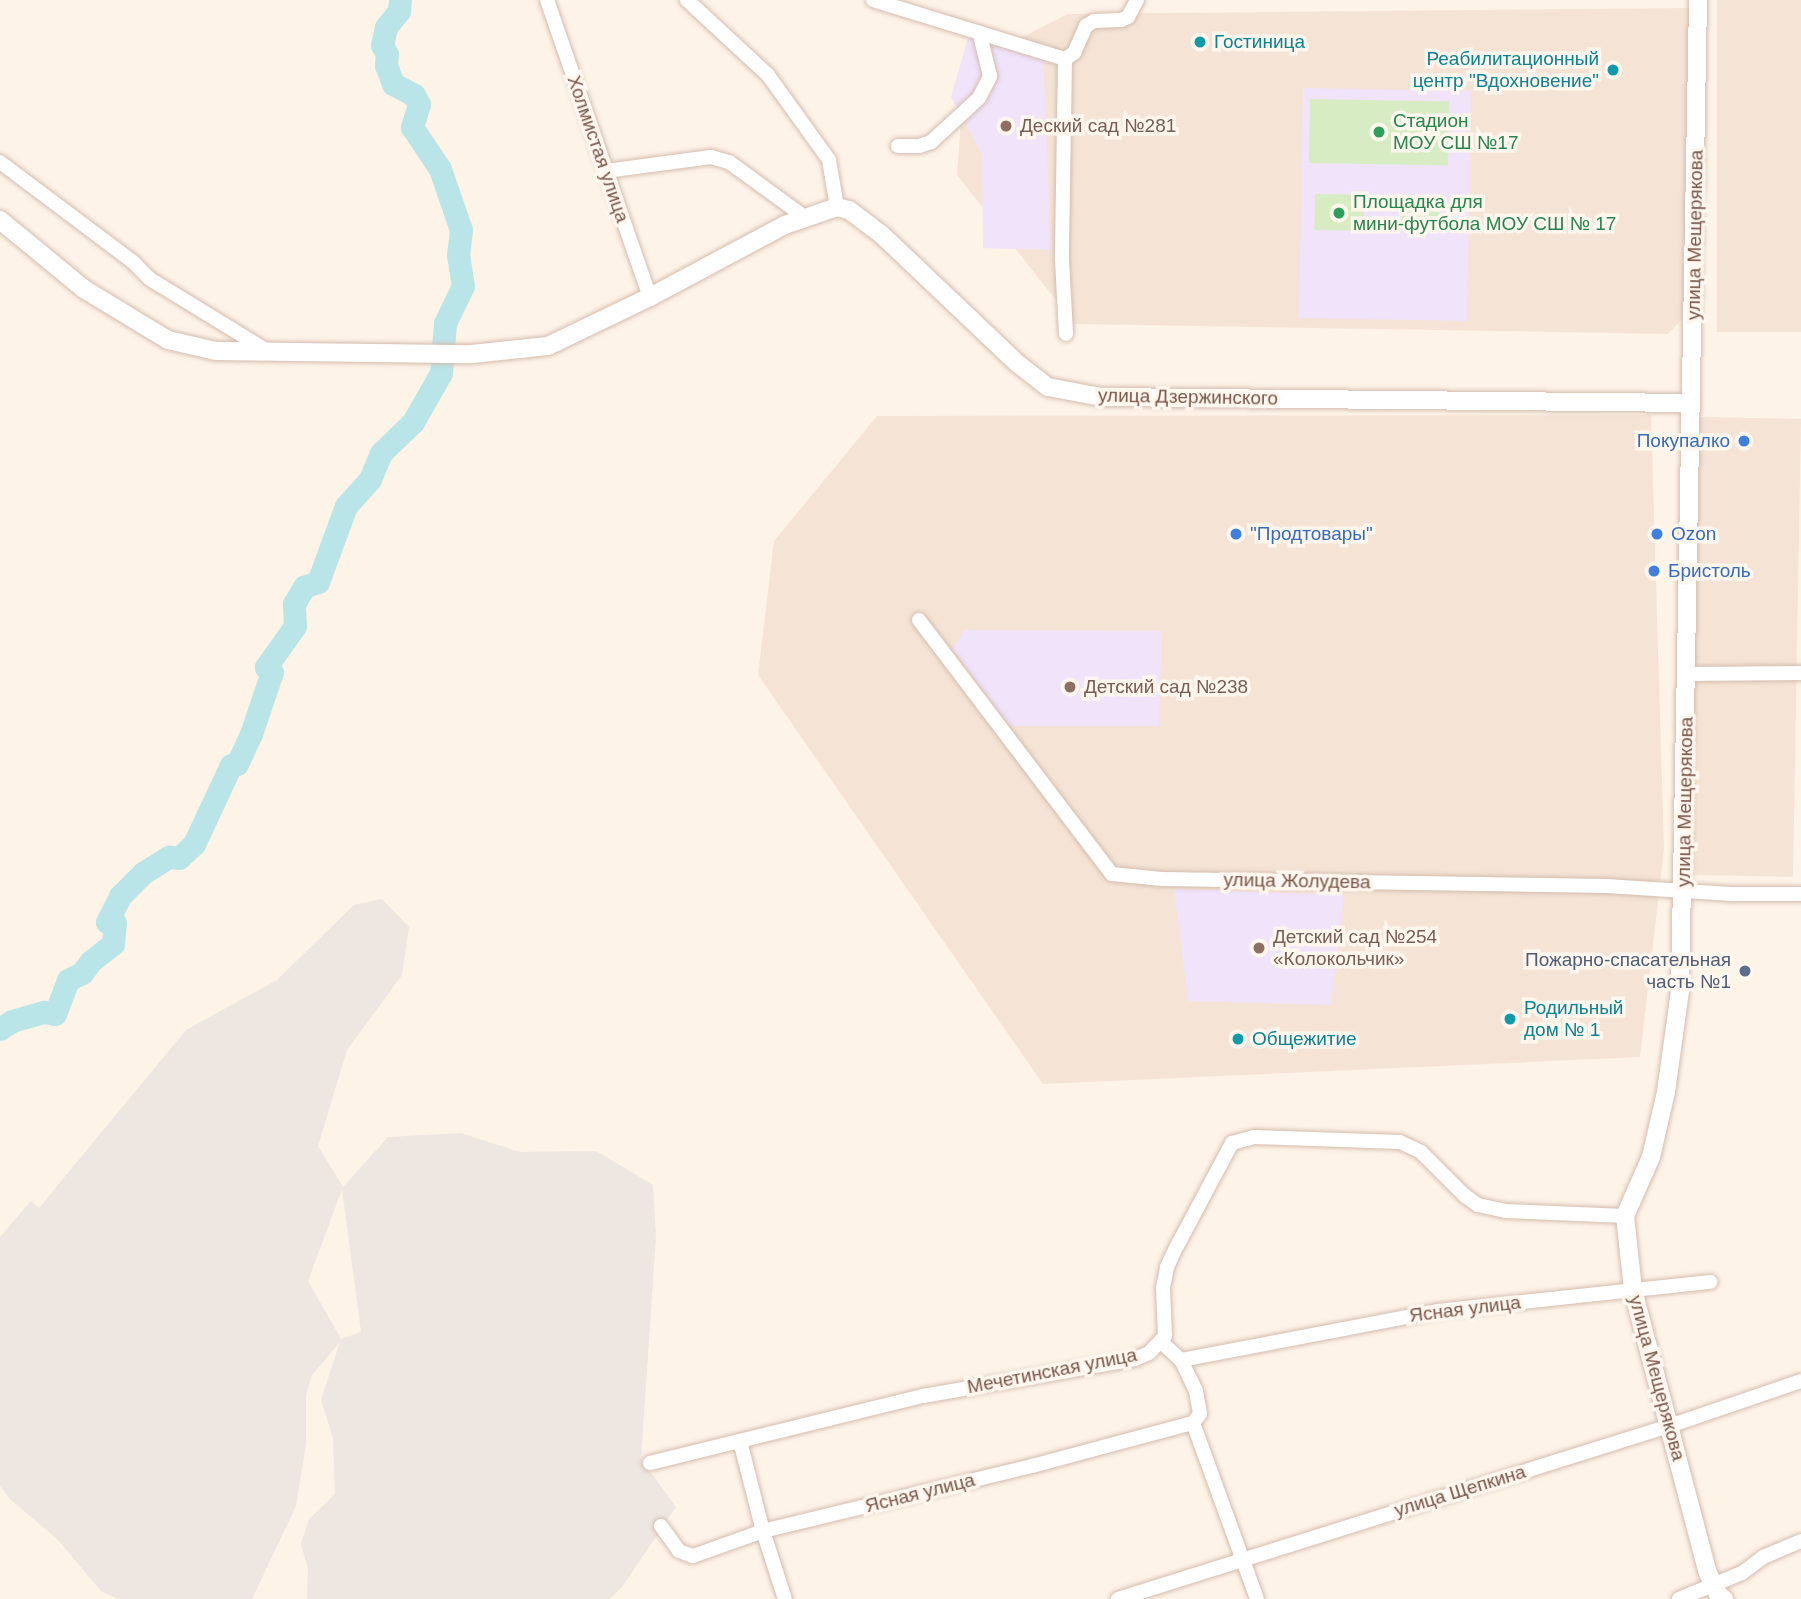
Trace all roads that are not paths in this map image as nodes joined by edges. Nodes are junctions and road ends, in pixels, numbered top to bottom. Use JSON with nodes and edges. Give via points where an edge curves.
{"nodes":[{"id":1,"x":547,"y":0,"type":"edge"},
{"id":2,"x":687,"y":0,"type":"edge"},
{"id":3,"x":873,"y":0,"type":"edge"},
{"id":4,"x":1137,"y":0,"type":"edge"},
{"id":5,"x":1698,"y":0,"type":"edge"},
{"id":6,"x":980,"y":35,"type":"junction"},
{"id":7,"x":1065,"y":59,"type":"junction"},
{"id":8,"x":898,"y":146,"type":"dead end"},
{"id":9,"x":0,"y":162,"type":"edge"},
{"id":10,"x":606,"y":171,"type":"junction"},
{"id":11,"x":837,"y":207,"type":"junction"},
{"id":12,"x":803,"y":216,"type":"junction"},
{"id":13,"x":0,"y":220,"type":"edge"},
{"id":14,"x":650,"y":297,"type":"junction"},
{"id":15,"x":1066,"y":334,"type":"dead end"},
{"id":16,"x":269,"y":352,"type":"junction"},
{"id":17,"x":1690,"y":404,"type":"junction"},
{"id":18,"x":919,"y":620,"type":"dead end"},
{"id":19,"x":1801,"y":673,"type":"edge"},
{"id":20,"x":1687,"y":674,"type":"junction"},
{"id":21,"x":1684,"y":890,"type":"junction"},
{"id":22,"x":1801,"y":894,"type":"edge"},
{"id":23,"x":1625,"y":1216,"type":"junction"},
{"id":24,"x":1710,"y":1282,"type":"dead end"},
{"id":25,"x":1633,"y":1290,"type":"junction"},
{"id":26,"x":1161,"y":1342,"type":"junction"},
{"id":27,"x":1181,"y":1360,"type":"junction"},
{"id":28,"x":1801,"y":1381,"type":"edge"},
{"id":29,"x":1193,"y":1423,"type":"junction"},
{"id":30,"x":1669,"y":1426,"type":"junction"},
{"id":31,"x":740,"y":1441,"type":"junction"},
{"id":32,"x":650,"y":1464,"type":"dead end"},
{"id":33,"x":661,"y":1526,"type":"dead end"},
{"id":34,"x":763,"y":1531,"type":"junction"},
{"id":35,"x":1801,"y":1541,"type":"edge"},
{"id":36,"x":1244,"y":1559,"type":"junction"},
{"id":37,"x":1713,"y":1584,"type":"junction"},
{"id":38,"x":785,"y":1599,"type":"edge"},
{"id":39,"x":1118,"y":1599,"type":"edge"},
{"id":40,"x":1257,"y":1599,"type":"edge"},
{"id":41,"x":1679,"y":1599,"type":"edge"},
{"id":42,"x":1724,"y":1599,"type":"edge"}],
"edges":[{"from":1,"to":10,"type":"street","name":"Холмистая улица"},
{"from":2,"to":11,"type":"street","via":[[768,75],[829,160]]},
{"from":3,"to":6,"type":"street"},
{"from":4,"to":7,"type":"street","via":[[1128,17],[1086,26],[1074,53]]},
{"from":5,"to":17,"type":"street","name":"улица Мещерякова"},
{"from":6,"to":7,"type":"street"},
{"from":6,"to":8,"type":"street","via":[[990,76],[979,97],[931,142]]},
{"from":7,"to":15,"type":"street","via":[[1062,260]]},
{"from":9,"to":16,"type":"street","via":[[150,279]]},
{"from":10,"to":12,"type":"street","via":[[710,157],[729,162]]},
{"from":10,"to":14,"type":"street","name":"Холмистая улица"},
{"from":11,"to":12,"type":"street"},
{"from":11,"to":17,"type":"street","name":"улица Дзержинского","via":[[881,234],[1048,387],[1101,397]]},
{"from":12,"to":14,"type":"street"},
{"from":13,"to":16,"type":"street","via":[[84,289],[168,340],[216,351]]},
{"from":14,"to":16,"type":"street","via":[[548,346],[472,354]]},
{"from":17,"to":20,"type":"street","name":"улица Мещерякова"},
{"from":18,"to":21,"type":"street","name":"улица Жолудева","via":[[1112,874],[1162,879]]},
{"from":19,"to":20,"type":"street"},
{"from":20,"to":21,"type":"street","name":"улица Мещерякова"},
{"from":21,"to":22,"type":"street","name":"улица Жолудева"},
{"from":21,"to":23,"type":"street","name":"улица Мещерякова","via":[[1680,991],[1666,1092],[1651,1157]]},
{"from":23,"to":25,"type":"street","name":"улица Мещерякова"},
{"from":23,"to":26,"type":"street","name":"Мечетинская улица","via":[[1506,1211],[1478,1205],[1421,1152],[1400,1142],[1255,1137],[1232,1143],[1167,1267],[1163,1288],[1166,1329]]},
{"from":24,"to":25,"type":"street","name":"Ясная улица"},
{"from":25,"to":27,"type":"street","name":"Ясная улица","via":[[1438,1311]]},
{"from":25,"to":30,"type":"street","name":"улица Мещерякова"},
{"from":26,"to":27,"type":"street"},
{"from":26,"to":31,"type":"street","name":"Мечетинская улица","via":[[1135,1359],[923,1396]]},
{"from":27,"to":29,"type":"street","via":[[1199,1398],[1200,1414]]},
{"from":28,"to":30,"type":"street","name":"улица Щепкина"},
{"from":29,"to":34,"type":"street","name":"Ясная улица"},
{"from":29,"to":36,"type":"street"},
{"from":30,"to":36,"type":"street","name":"улица Щепкина"},
{"from":30,"to":37,"type":"street","name":"улица Мещерякова"},
{"from":31,"to":32,"type":"street","name":"Мечетинская улица"},
{"from":31,"to":34,"type":"street"},
{"from":33,"to":34,"type":"street","name":"Ясная улица","via":[[679,1551],[693,1556]]},
{"from":34,"to":38,"type":"street"},
{"from":35,"to":37,"type":"street"},
{"from":36,"to":39,"type":"street","name":"улица Щепкина"},
{"from":36,"to":40,"type":"street"},
{"from":37,"to":41,"type":"street"},
{"from":37,"to":42,"type":"street"}]}
